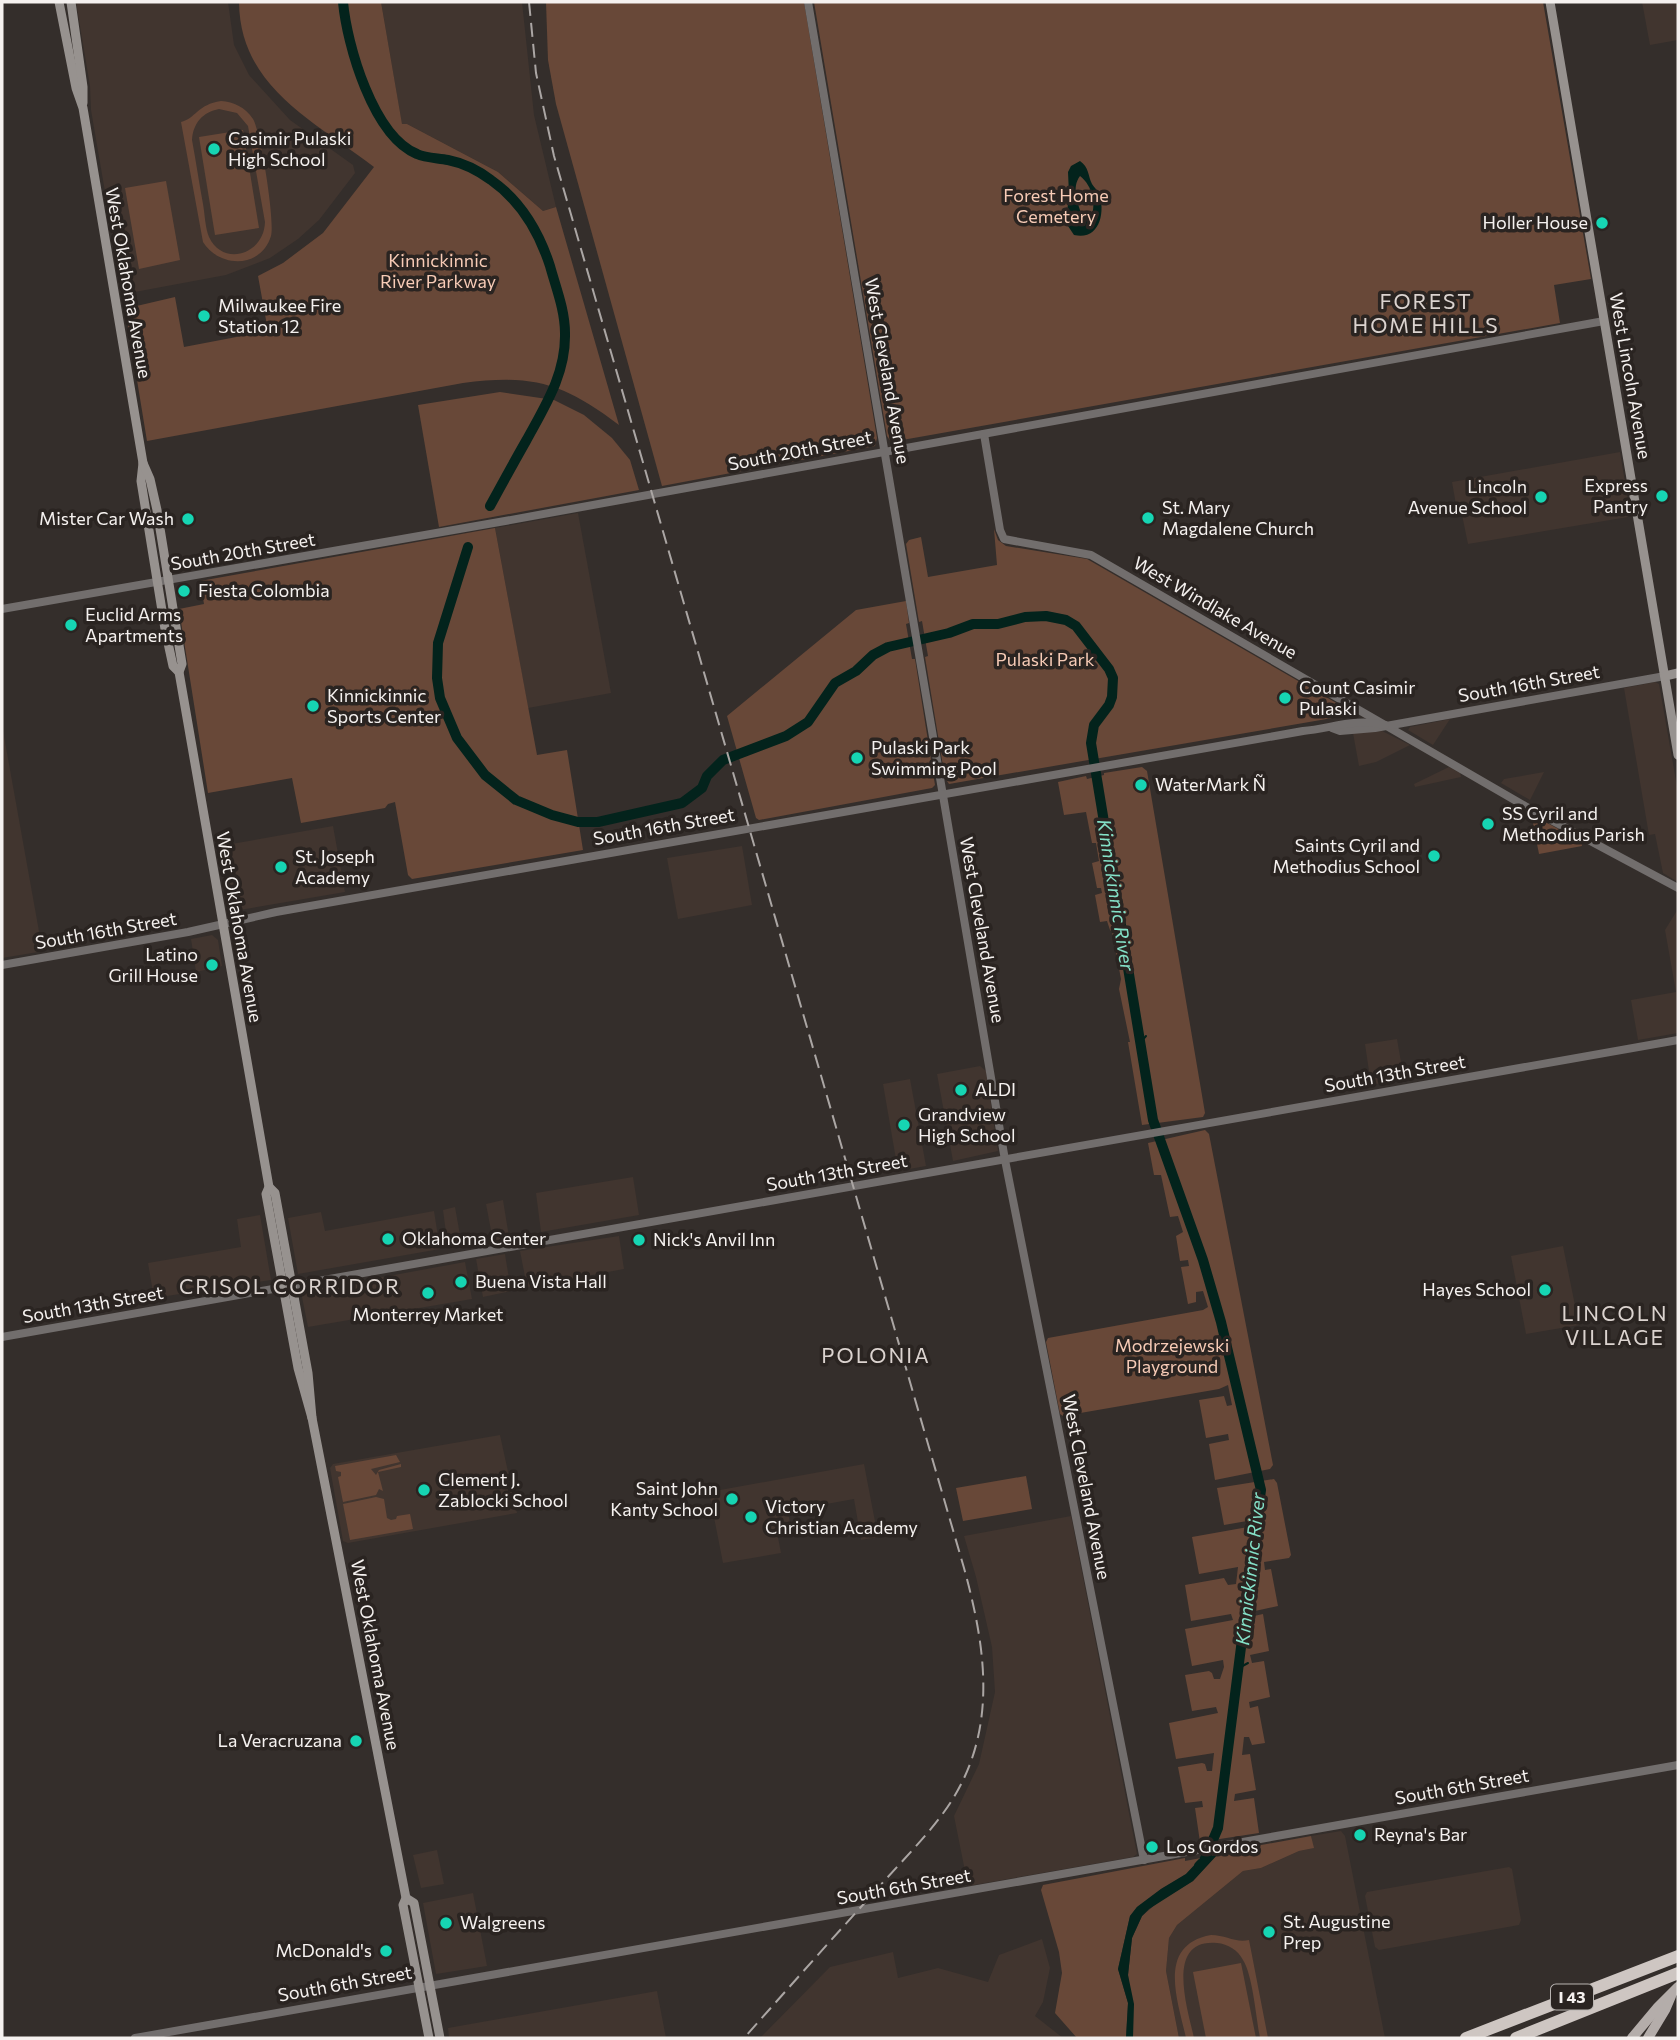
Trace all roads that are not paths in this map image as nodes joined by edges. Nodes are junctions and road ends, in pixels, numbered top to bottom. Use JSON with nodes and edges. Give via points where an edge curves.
{"nodes":[{"id":1,"x":59,"y":2,"type":"edge"},
{"id":2,"x":71,"y":2,"type":"edge"},
{"id":3,"x":808,"y":2,"type":"edge"},
{"id":4,"x":1549,"y":2,"type":"edge"},
{"id":5,"x":83,"y":108,"type":"junction"},
{"id":6,"x":1604,"y":321,"type":"junction"},
{"id":7,"x":984,"y":434,"type":"junction"},
{"id":8,"x":884,"y":451,"type":"junction"},
{"id":9,"x":143,"y":463,"type":"junction"},
{"id":10,"x":159,"y":523,"type":"junction"},
{"id":11,"x":148,"y":526,"type":"junction"},
{"id":12,"x":169,"y":581,"type":"junction"},
{"id":13,"x":158,"y":583,"type":"junction"},
{"id":14,"x":2,"y":609,"type":"edge"},
{"id":15,"x":179,"y":672,"type":"junction"},
{"id":16,"x":1678,"y":673,"type":"edge"},
{"id":17,"x":1665,"y":676,"type":"junction"},
{"id":18,"x":1350,"y":705,"type":"junction"},
{"id":19,"x":1385,"y":725,"type":"junction"},
{"id":20,"x":1336,"y":726,"type":"junction"},
{"id":21,"x":1678,"y":755,"type":"edge"},
{"id":22,"x":944,"y":795,"type":"junction"},
{"id":23,"x":1678,"y":888,"type":"edge"},
{"id":24,"x":223,"y":924,"type":"junction"},
{"id":25,"x":2,"y":965,"type":"edge"},
{"id":26,"x":1678,"y":1040,"type":"edge"},
{"id":27,"x":1005,"y":1160,"type":"junction"},
{"id":28,"x":286,"y":1286,"type":"junction"},
{"id":29,"x":2,"y":1337,"type":"edge"},
{"id":30,"x":1678,"y":1765,"type":"edge"},
{"id":31,"x":1144,"y":1860,"type":"junction"},
{"id":32,"x":406,"y":1898,"type":"junction"},
{"id":33,"x":1678,"y":1956,"type":"edge"},
{"id":34,"x":1678,"y":1973,"type":"edge"},
{"id":35,"x":430,"y":1985,"type":"junction"},
{"id":36,"x":419,"y":1986,"type":"junction"},
{"id":37,"x":1676,"y":1995,"type":"edge"},
{"id":38,"x":135,"y":2038,"type":"edge"},
{"id":39,"x":429,"y":2038,"type":"edge"},
{"id":40,"x":440,"y":2038,"type":"edge"},
{"id":41,"x":1466,"y":2038,"type":"edge"},
{"id":42,"x":1516,"y":2038,"type":"edge"},
{"id":43,"x":1632,"y":2038,"type":"edge"},
{"id":44,"x":1648,"y":2038,"type":"edge"}],
"edges":[{"from":1,"to":5,"type":"main road","name":"West Oklahoma Avenue"},
{"from":2,"to":5,"type":"main road","name":"West Oklahoma Avenue"},
{"from":3,"to":8,"type":"street","name":"West Cleveland Avenue"},
{"from":4,"to":6,"type":"main road","name":"West Lincoln Avenue"},
{"from":5,"to":9,"type":"main road","name":"West Oklahoma Avenue"},
{"from":6,"to":7,"type":"street","name":"South 20th Street"},
{"from":6,"to":17,"type":"main road","name":"West Lincoln Avenue"},
{"from":7,"to":8,"type":"street","name":"South 20th Street"},
{"from":7,"to":18,"type":"street","name":"West Windlake Avenue","via":[[1004,539],[1091,555]]},
{"from":8,"to":12,"type":"street","name":"South 20th Street"},
{"from":8,"to":22,"type":"street","name":"West Cleveland Avenue"},
{"from":9,"to":10,"type":"main road","name":"West Oklahoma Avenue"},
{"from":9,"to":11,"type":"main road","name":"West Oklahoma Avenue"},
{"from":10,"to":11,"type":"main road"},
{"from":10,"to":12,"type":"main road","name":"West Oklahoma Avenue"},
{"from":11,"to":13,"type":"main road","name":"West Oklahoma Avenue"},
{"from":12,"to":13,"type":"street","name":"South 20th Street"},
{"from":12,"to":15,"type":"main road","name":"West Oklahoma Avenue","via":[[182,664]]},
{"from":13,"to":14,"type":"street","name":"South 20th Street"},
{"from":13,"to":15,"type":"main road","name":"West Oklahoma Avenue","via":[[173,666]]},
{"from":15,"to":24,"type":"main road","name":"West Oklahoma Avenue"},
{"from":16,"to":17,"type":"main road","name":"South 16th Street"},
{"from":17,"to":19,"type":"street","name":"South 16th Street"},
{"from":17,"to":21,"type":"main road","name":"West Lincoln Avenue"},
{"from":18,"to":19,"type":"street","name":"West Windlake Avenue"},
{"from":18,"to":20,"type":"street","via":[[1350,714]]},
{"from":19,"to":20,"type":"street","name":"South 16th Street","via":[[1340,731]]},
{"from":19,"to":23,"type":"street","name":"West Windlake Avenue"},
{"from":20,"to":22,"type":"street","name":"South 16th Street"},
{"from":22,"to":24,"type":"street","name":"South 16th Street"},
{"from":22,"to":27,"type":"street","name":"West Cleveland Avenue"},
{"from":24,"to":25,"type":"street","name":"South 16th Street"},
{"from":24,"to":28,"type":"main road","name":"West Oklahoma Avenue","via":[[269,1186],[266,1195]]},
{"from":26,"to":27,"type":"street","name":"South 13th Street"},
{"from":27,"to":28,"type":"street","name":"South 13th Street"},
{"from":27,"to":31,"type":"street","name":"West Cleveland Avenue"},
{"from":28,"to":29,"type":"street","name":"South 13th Street"},
{"from":28,"to":32,"type":"main road","name":"West Oklahoma Avenue","via":[[299,1375],[312,1418]]},
{"from":30,"to":31,"type":"street","name":"South 6th Street"},
{"from":31,"to":35,"type":"street","name":"South 6th Street"},
{"from":32,"to":35,"type":"main road","name":"West Oklahoma Avenue","via":[[414,1903]]},
{"from":32,"to":36,"type":"main road","name":"West Oklahoma Avenue","via":[[403,1905]]},
{"from":33,"to":41,"type":"highway","number":"I 43"},
{"from":34,"to":42,"type":"highway","number":"I 43"},
{"from":35,"to":36,"type":"street","name":"South 6th Street"},
{"from":35,"to":40,"type":"main road","name":"West Oklahoma Avenue"},
{"from":36,"to":38,"type":"street","name":"South 6th Street"},
{"from":36,"to":39,"type":"main road","name":"West Oklahoma Avenue"},
{"from":37,"to":43,"type":"main road","via":[[1658,2007]]},
{"from":37,"to":44,"type":"main road"}]}
